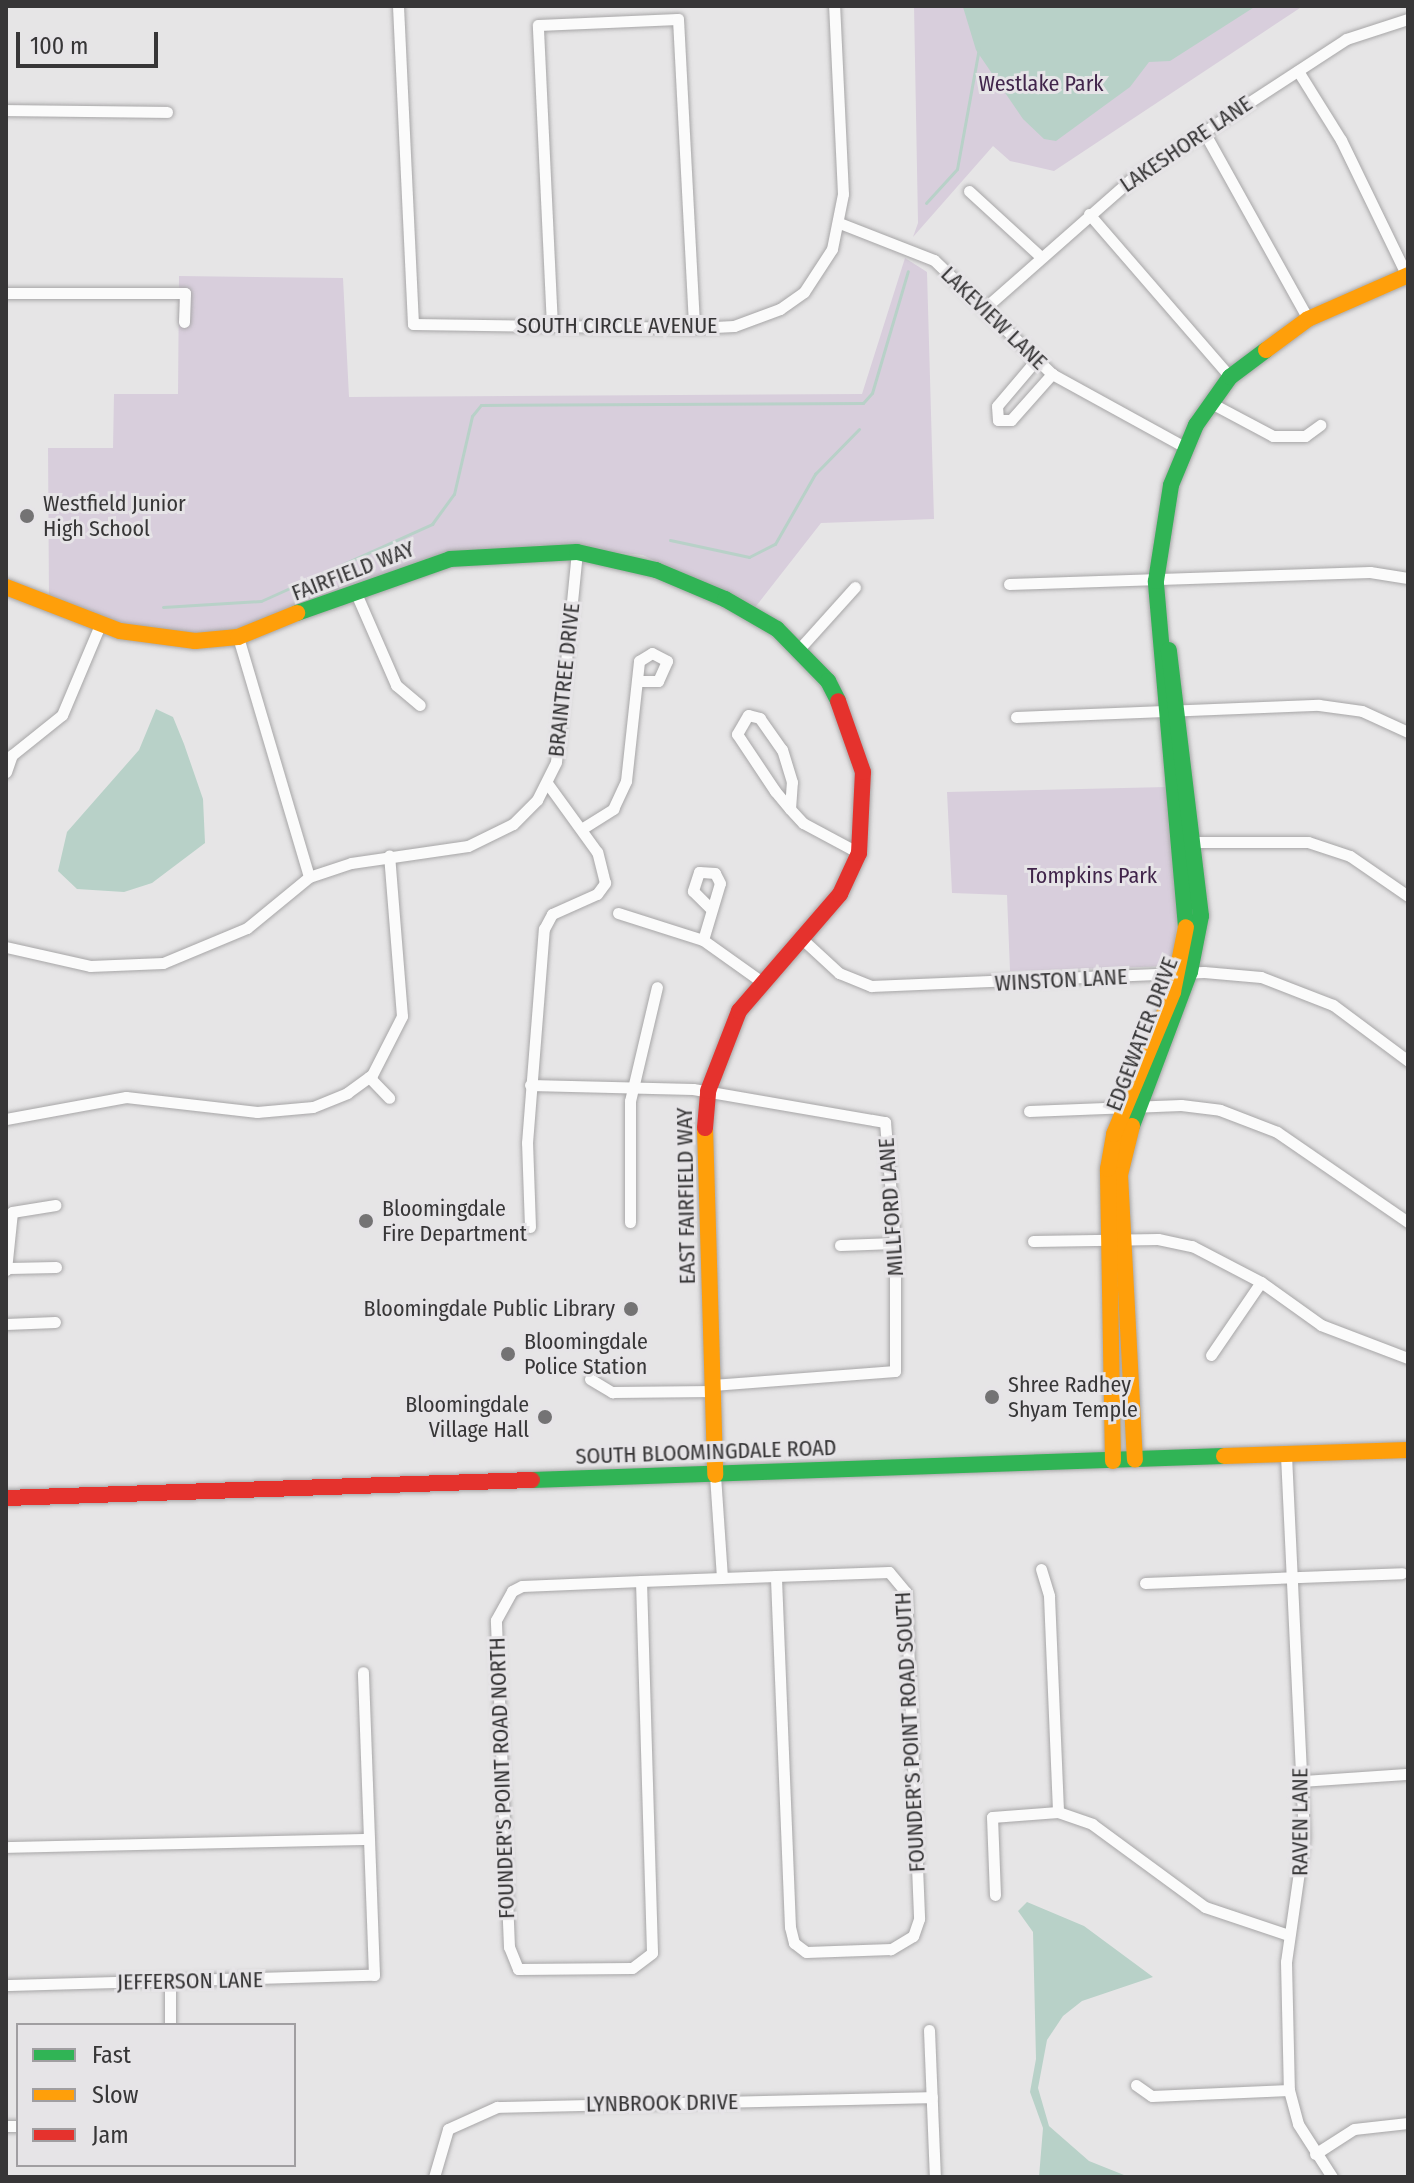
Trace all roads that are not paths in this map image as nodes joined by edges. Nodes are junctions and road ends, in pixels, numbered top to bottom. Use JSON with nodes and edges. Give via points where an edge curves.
{"nodes":[{"id":1,"x":398,"y":6,"type":"edge"},
{"id":2,"x":834,"y":6,"type":"edge"},
{"id":3,"x":1408,"y":19,"type":"edge"},
{"id":4,"x":1298,"y":71,"type":"junction"},
{"id":5,"x":6,"y":110,"type":"edge"},
{"id":6,"x":167,"y":112,"type":"dead end"},
{"id":7,"x":1204,"y":132,"type":"junction"},
{"id":8,"x":969,"y":191,"type":"dead end"},
{"id":9,"x":1089,"y":214,"type":"junction"},
{"id":10,"x":842,"y":224,"type":"junction"},
{"id":11,"x":1041,"y":257,"type":"junction"},
{"id":12,"x":1408,"y":276,"type":"edge"},
{"id":13,"x":6,"y":293,"type":"edge"},
{"id":14,"x":986,"y":307,"type":"junction"},
{"id":15,"x":1308,"y":319,"type":"junction"},
{"id":16,"x":184,"y":322,"type":"dead end"},
{"id":17,"x":552,"y":326,"type":"junction"},
{"id":18,"x":694,"y":328,"type":"junction"},
{"id":19,"x":1036,"y":360,"type":"junction"},
{"id":20,"x":1052,"y":374,"type":"junction"},
{"id":21,"x":1230,"y":377,"type":"junction"},
{"id":22,"x":1211,"y":403,"type":"junction"},
{"id":23,"x":1320,"y":425,"type":"dead end"},
{"id":24,"x":1185,"y":447,"type":"junction"},
{"id":25,"x":577,"y":552,"type":"junction"},
{"id":26,"x":1408,"y":578,"type":"edge"},
{"id":27,"x":1156,"y":581,"type":"junction"},
{"id":28,"x":1009,"y":584,"type":"dead end"},
{"id":29,"x":6,"y":587,"type":"edge"},
{"id":30,"x":855,"y":587,"type":"dead end"},
{"id":31,"x":355,"y":591,"type":"junction"},
{"id":32,"x":100,"y":625,"type":"junction"},
{"id":33,"x":238,"y":637,"type":"junction"},
{"id":34,"x":800,"y":648,"type":"junction"},
{"id":35,"x":637,"y":681,"type":"dead end"},
{"id":36,"x":420,"y":705,"type":"dead end"},
{"id":37,"x":1172,"y":711,"type":"junction"},
{"id":38,"x":1016,"y":717,"type":"dead end"},
{"id":39,"x":1408,"y":732,"type":"edge"},
{"id":40,"x":9,"y":752,"type":"edge"},
{"id":41,"x":6,"y":772,"type":"edge"},
{"id":42,"x":547,"y":783,"type":"junction"},
{"id":43,"x":790,"y":809,"type":"junction"},
{"id":44,"x":583,"y":828,"type":"junction"},
{"id":45,"x":1188,"y":842,"type":"junction"},
{"id":46,"x":859,"y":853,"type":"junction"},
{"id":47,"x":389,"y":856,"type":"junction"},
{"id":48,"x":309,"y":877,"type":"junction"},
{"id":49,"x":1408,"y":896,"type":"edge"},
{"id":50,"x":710,"y":908,"type":"dead end"},
{"id":51,"x":618,"y":913,"type":"dead end"},
{"id":52,"x":801,"y":938,"type":"junction"},
{"id":53,"x":703,"y":940,"type":"junction"},
{"id":54,"x":6,"y":947,"type":"edge"},
{"id":55,"x":1185,"y":973,"type":"junction"},
{"id":56,"x":759,"y":980,"type":"junction"},
{"id":57,"x":657,"y":987,"type":"dead end"},
{"id":58,"x":1408,"y":1061,"type":"edge"},
{"id":59,"x":369,"y":1077,"type":"junction"},
{"id":60,"x":530,"y":1085,"type":"junction"},
{"id":61,"x":632,"y":1087,"type":"junction"},
{"id":62,"x":708,"y":1091,"type":"junction"},
{"id":63,"x":389,"y":1098,"type":"dead end"},
{"id":64,"x":1131,"y":1107,"type":"junction"},
{"id":65,"x":1029,"y":1111,"type":"dead end"},
{"id":66,"x":6,"y":1119,"type":"edge"},
{"id":67,"x":55,"y":1205,"type":"dead end"},
{"id":68,"x":630,"y":1222,"type":"dead end"},
{"id":69,"x":1408,"y":1222,"type":"edge"},
{"id":70,"x":530,"y":1227,"type":"dead end"},
{"id":71,"x":1115,"y":1239,"type":"junction"},
{"id":72,"x":1033,"y":1241,"type":"dead end"},
{"id":73,"x":895,"y":1243,"type":"junction"},
{"id":74,"x":840,"y":1245,"type":"dead end"},
{"id":75,"x":56,"y":1267,"type":"dead end"},
{"id":76,"x":7,"y":1269,"type":"edge"},
{"id":77,"x":1261,"y":1282,"type":"junction"},
{"id":78,"x":55,"y":1322,"type":"dead end"},
{"id":79,"x":6,"y":1324,"type":"edge"},
{"id":80,"x":1211,"y":1355,"type":"dead end"},
{"id":81,"x":1408,"y":1358,"type":"edge"},
{"id":82,"x":590,"y":1379,"type":"dead end"},
{"id":83,"x":713,"y":1388,"type":"junction"},
{"id":84,"x":1408,"y":1450,"type":"edge"},
{"id":85,"x":1286,"y":1455,"type":"junction"},
{"id":86,"x":1135,"y":1460,"type":"junction"},
{"id":87,"x":1113,"y":1461,"type":"junction"},
{"id":88,"x":715,"y":1475,"type":"junction"},
{"id":89,"x":6,"y":1498,"type":"edge"},
{"id":90,"x":1041,"y":1569,"type":"dead end"},
{"id":91,"x":1402,"y":1573,"type":"dead end"},
{"id":92,"x":776,"y":1576,"type":"junction"},
{"id":93,"x":1289,"y":1577,"type":"junction"},
{"id":94,"x":722,"y":1578,"type":"junction"},
{"id":95,"x":641,"y":1581,"type":"junction"},
{"id":96,"x":1145,"y":1583,"type":"dead end"},
{"id":97,"x":363,"y":1672,"type":"dead end"},
{"id":98,"x":1408,"y":1774,"type":"edge"},
{"id":99,"x":1302,"y":1781,"type":"junction"},
{"id":100,"x":1058,"y":1812,"type":"junction"},
{"id":101,"x":369,"y":1839,"type":"junction"},
{"id":102,"x":6,"y":1847,"type":"edge"},
{"id":103,"x":995,"y":1895,"type":"dead end"},
{"id":104,"x":1288,"y":1935,"type":"junction"},
{"id":105,"x":170,"y":1982,"type":"junction"},
{"id":106,"x":6,"y":1985,"type":"edge"},
{"id":107,"x":170,"y":2023,"type":"edge"},
{"id":108,"x":929,"y":2030,"type":"dead end"},
{"id":109,"x":1136,"y":2085,"type":"dead end"},
{"id":110,"x":1289,"y":2090,"type":"junction"},
{"id":111,"x":932,"y":2097,"type":"junction"},
{"id":112,"x":1408,"y":2123,"type":"edge"},
{"id":113,"x":1315,"y":2154,"type":"junction"},
{"id":114,"x":434,"y":2177,"type":"edge"},
{"id":115,"x":935,"y":2177,"type":"edge"},
{"id":116,"x":1332,"y":2177,"type":"edge"}],
"edges":[{"from":1,"to":17,"type":"street","name":"SOUTH CIRCLE AVENUE","via":[[413,324]]},
{"from":2,"to":10,"type":"street","name":"SOUTH CIRCLE AVENUE"},
{"from":3,"to":4,"type":"street","name":"LAKESHORE LANE","via":[[1357,32]]},
{"from":4,"to":7,"type":"street","name":"LAKESHORE LANE"},
{"from":4,"to":12,"type":"street","via":[[1360,176]]},
{"from":5,"to":6,"type":"street"},
{"from":7,"to":9,"type":"street","name":"LAKESHORE LANE"},
{"from":7,"to":15,"type":"street"},
{"from":8,"to":11,"type":"street"},
{"from":9,"to":11,"type":"street","name":"LAKESHORE LANE"},
{"from":9,"to":21,"type":"street"},
{"from":10,"to":14,"type":"street","name":"LAKEVIEW LANE","via":[[926,255]]},
{"from":10,"to":18,"type":"street","name":"SOUTH CIRCLE AVENUE","via":[[820,270],[780,309],[734,326]]},
{"from":11,"to":14,"type":"street","name":"LAKESHORE LANE"},
{"from":12,"to":15,"type":"street","name":"EDGEWATER DRIVE"},
{"from":13,"to":16,"type":"street","via":[[185,293]]},
{"from":14,"to":19,"type":"street","name":"LAKEVIEW LANE"},
{"from":15,"to":21,"type":"street","name":"EDGEWATER DRIVE"},
{"from":17,"to":18,"type":"street","name":"SOUTH CIRCLE AVENUE"},
{"from":17,"to":18,"type":"street","via":[[538,25],[678,19]]},
{"from":19,"to":20,"type":"street","name":"LAKEVIEW LANE"},
{"from":19,"to":20,"type":"street","via":[[997,406],[998,420],[1011,420]]},
{"from":20,"to":24,"type":"street","name":"LAKEVIEW LANE"},
{"from":21,"to":22,"type":"street","name":"EDGEWATER DRIVE"},
{"from":22,"to":23,"type":"street","via":[[1273,436],[1305,436]]},
{"from":22,"to":24,"type":"street","name":"EDGEWATER DRIVE"},
{"from":24,"to":27,"type":"street","name":"EDGEWATER DRIVE","via":[[1162,525]]},
{"from":25,"to":31,"type":"street","name":"FAIRFIELD WAY","via":[[450,559]]},
{"from":25,"to":34,"type":"street","name":"FAIRFIELD WAY","via":[[704,588]]},
{"from":25,"to":42,"type":"street","name":"BRAINTREE DRIVE","via":[[560,742]]},
{"from":26,"to":27,"type":"street","via":[[1370,572]]},
{"from":27,"to":28,"type":"street"},
{"from":27,"to":37,"type":"street","name":"EDGEWATER DRIVE"},
{"from":29,"to":32,"type":"street","name":"FAIRFIELD WAY"},
{"from":30,"to":34,"type":"street"},
{"from":31,"to":33,"type":"street","name":"FAIRFIELD WAY"},
{"from":31,"to":36,"type":"street","via":[[396,685]]},
{"from":32,"to":33,"type":"street","name":"FAIRFIELD WAY","via":[[163,640]]},
{"from":32,"to":40,"type":"street","via":[[62,715]]},
{"from":33,"to":48,"type":"street"},
{"from":34,"to":46,"type":"street","name":"EAST FAIRFIELD WAY","via":[[828,681],[856,738],[865,798]]},
{"from":35,"to":44,"type":"street","via":[[626,781],[613,809]]},
{"from":37,"to":38,"type":"street"},
{"from":37,"to":39,"type":"street","via":[[1341,707]]},
{"from":37,"to":45,"type":"street","name":"EDGEWATER DRIVE"},
{"from":40,"to":41,"type":"street"},
{"from":42,"to":44,"type":"street"},
{"from":42,"to":47,"type":"street","name":"BRAINTREE DRIVE","via":[[528,813],[499,834],[468,846]]},
{"from":43,"to":43,"type":"street","via":[[792,782],[774,735],[754,715],[737,728]]},
{"from":43,"to":46,"type":"street","via":[[828,841]]},
{"from":44,"to":60,"type":"street","via":[[597,852],[603,889],[559,909],[544,929]]},
{"from":45,"to":49,"type":"street","via":[[1285,839],[1328,847]]},
{"from":45,"to":55,"type":"street","name":"EDGEWATER DRIVE","via":[[1201,916]]},
{"from":46,"to":52,"type":"street","name":"EAST FAIRFIELD WAY","via":[[840,894]]},
{"from":47,"to":48,"type":"street","name":"BRAINTREE DRIVE"},
{"from":47,"to":59,"type":"street","via":[[404,1000],[395,1040]]},
{"from":48,"to":54,"type":"street","name":"BRAINTREE DRIVE","via":[[247,928],[163,963],[90,966]]},
{"from":50,"to":53,"type":"street"},
{"from":51,"to":53,"type":"street"},
{"from":52,"to":55,"type":"street","name":"WINSTON LANE","via":[[839,973],[871,986]]},
{"from":52,"to":56,"type":"street","name":"EAST FAIRFIELD WAY"},
{"from":53,"to":56,"type":"street"},
{"from":55,"to":58,"type":"street","name":"WINSTON LANE","via":[[1235,972],[1301,989]]},
{"from":55,"to":64,"type":"street","name":"EDGEWATER DRIVE"},
{"from":56,"to":62,"type":"street","name":"EAST FAIRFIELD WAY","via":[[727,1035]]},
{"from":57,"to":61,"type":"street"},
{"from":59,"to":63,"type":"street"},
{"from":59,"to":66,"type":"street","via":[[333,1100],[298,1109],[257,1112],[126,1097]]},
{"from":60,"to":61,"type":"street","name":"MILLFORD LANE"},
{"from":60,"to":70,"type":"street"},
{"from":61,"to":62,"type":"street","name":"MILLFORD LANE"},
{"from":61,"to":68,"type":"street"},
{"from":62,"to":73,"type":"street","name":"MILLFORD LANE","via":[[887,1119]]},
{"from":62,"to":83,"type":"street","name":"EAST FAIRFIELD WAY","via":[[703,1158]]},
{"from":64,"to":65,"type":"street"},
{"from":64,"to":69,"type":"street","via":[[1201,1106],[1258,1123]]},
{"from":64,"to":71,"type":"street","name":"EDGEWATER DRIVE"},
{"from":67,"to":76,"type":"street","via":[[12,1212]]},
{"from":71,"to":72,"type":"street"},
{"from":71,"to":77,"type":"street","via":[[1192,1246]]},
{"from":71,"to":86,"type":"street","name":"EDGEWATER DRIVE"},
{"from":71,"to":87,"type":"street","name":"EDGEWATER DRIVE"},
{"from":73,"to":74,"type":"street"},
{"from":73,"to":83,"type":"street","name":"MILLFORD LANE","via":[[898,1374]]},
{"from":75,"to":76,"type":"street"},
{"from":77,"to":80,"type":"street"},
{"from":77,"to":81,"type":"street","via":[[1321,1325]]},
{"from":78,"to":79,"type":"street"},
{"from":82,"to":83,"type":"street","name":"MILLFORD LANE","via":[[612,1392]]},
{"from":83,"to":88,"type":"street","name":"EAST FAIRFIELD WAY"},
{"from":84,"to":85,"type":"street","name":"SOUTH BLOOMINGDALE ROAD"},
{"from":85,"to":86,"type":"street","name":"SOUTH BLOOMINGDALE ROAD"},
{"from":85,"to":93,"type":"street","name":"RAVEN LANE"},
{"from":86,"to":87,"type":"street","name":"SOUTH BLOOMINGDALE ROAD"},
{"from":87,"to":88,"type":"street","name":"SOUTH BLOOMINGDALE ROAD"},
{"from":88,"to":89,"type":"street","name":"SOUTH BLOOMINGDALE ROAD"},
{"from":88,"to":94,"type":"street"},
{"from":90,"to":100,"type":"street","via":[[1049,1596]]},
{"from":91,"to":93,"type":"street"},
{"from":92,"to":92,"type":"street","name":"FOUNDER'S POINT ROAD SOUTH","via":[[883,1571],[904,1586],[920,1910],[913,1936],[897,1947],[811,1953],[791,1939]]},
{"from":92,"to":94,"type":"street"},
{"from":93,"to":96,"type":"street"},
{"from":93,"to":99,"type":"street","name":"RAVEN LANE"},
{"from":94,"to":95,"type":"street"},
{"from":95,"to":95,"type":"street","name":"FOUNDER'S POINT ROAD NORTH","via":[[522,1586],[512,1591],[496,1620],[509,1947],[518,1969],[632,1968],[652,1953]]},
{"from":97,"to":101,"type":"street"},
{"from":98,"to":99,"type":"street"},
{"from":99,"to":104,"type":"street","name":"RAVEN LANE","via":[[1302,1866]]},
{"from":100,"to":103,"type":"street","via":[[992,1817]]},
{"from":100,"to":104,"type":"street","via":[[1092,1824],[1205,1907]]},
{"from":101,"to":102,"type":"street"},
{"from":101,"to":105,"type":"street","name":"JEFFERSON LANE","via":[[374,1975]]},
{"from":104,"to":110,"type":"street","name":"RAVEN LANE"},
{"from":105,"to":106,"type":"street","name":"JEFFERSON LANE"},
{"from":105,"to":107,"type":"street"},
{"from":108,"to":111,"type":"street"},
{"from":109,"to":110,"type":"street","via":[[1152,2096]]},
{"from":110,"to":113,"type":"street","name":"RAVEN LANE"},
{"from":111,"to":114,"type":"street","name":"LYNBROOK DRIVE","via":[[497,2107],[448,2129]]},
{"from":111,"to":115,"type":"street"},
{"from":112,"to":113,"type":"street","via":[[1354,2129]]},
{"from":113,"to":116,"type":"street","name":"RAVEN LANE"}]}
